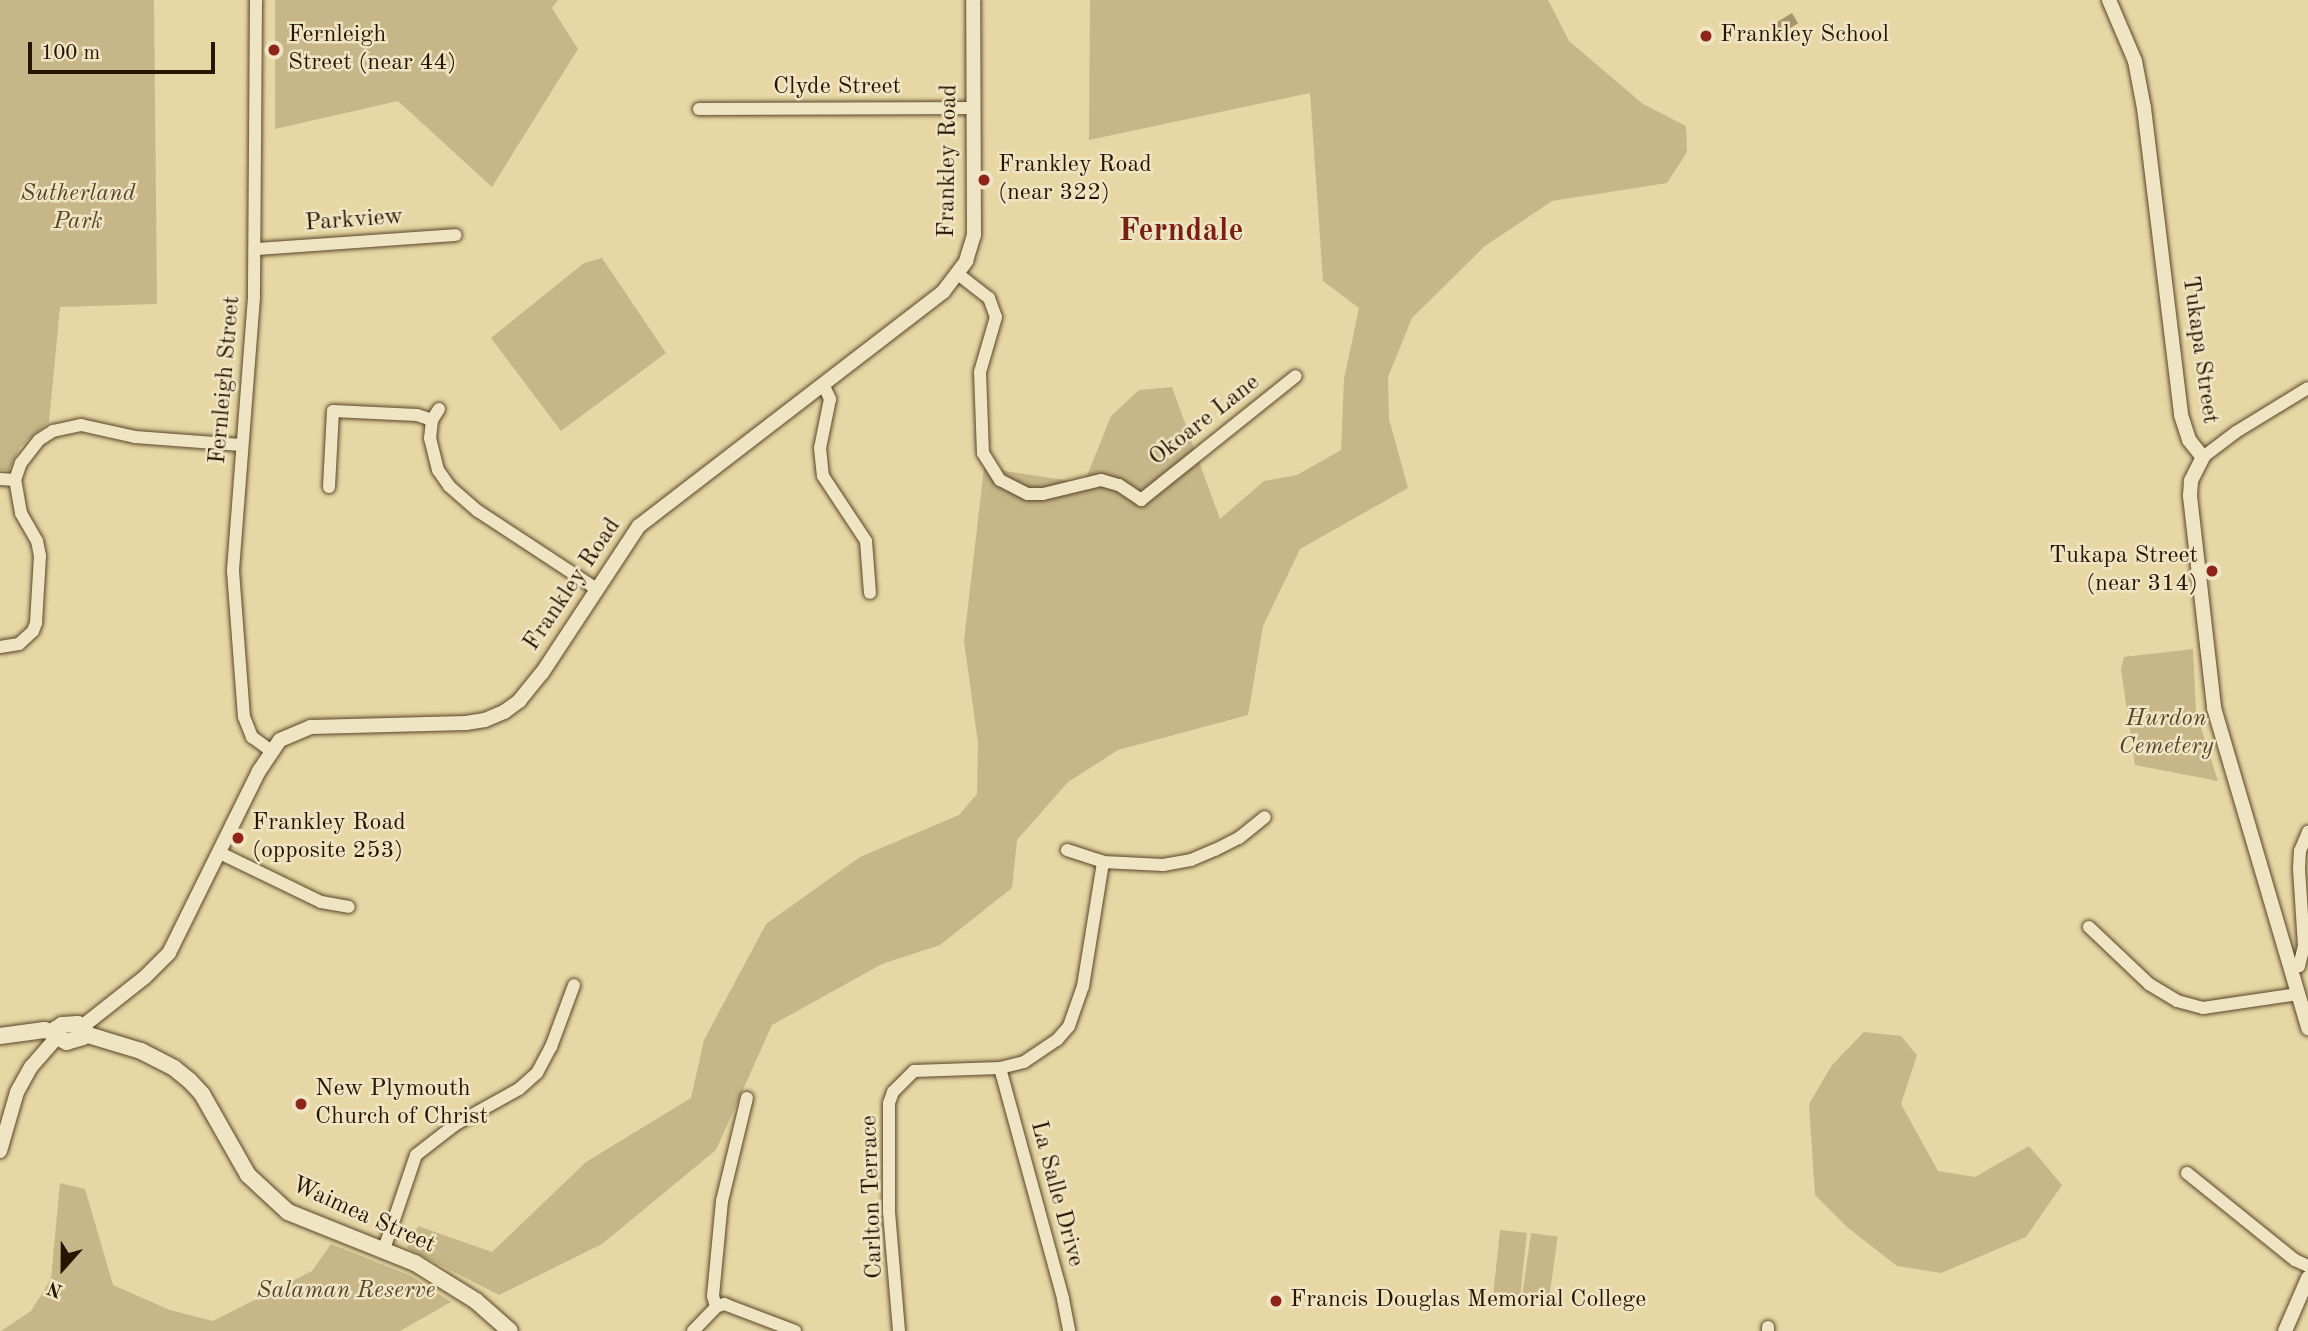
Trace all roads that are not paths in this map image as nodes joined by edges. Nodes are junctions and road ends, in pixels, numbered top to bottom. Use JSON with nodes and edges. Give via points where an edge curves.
{"nodes":[{"id":1,"x":256,"y":0,"type":"edge"},
{"id":2,"x":973,"y":0,"type":"edge"},
{"id":3,"x":2109,"y":0,"type":"edge"},
{"id":4,"x":974,"y":108,"type":"junction"},
{"id":5,"x":699,"y":109,"type":"dead end"},
{"id":6,"x":456,"y":235,"type":"dead end"},
{"id":7,"x":256,"y":249,"type":"junction"},
{"id":8,"x":958,"y":274,"type":"junction"},
{"id":9,"x":1296,"y":376,"type":"dead end"},
{"id":10,"x":823,"y":384,"type":"junction"},
{"id":11,"x":2308,"y":388,"type":"edge"},
{"id":12,"x":241,"y":445,"type":"junction"},
{"id":13,"x":2203,"y":457,"type":"junction"},
{"id":14,"x":0,"y":479,"type":"edge"},
{"id":15,"x":15,"y":480,"type":"junction"},
{"id":16,"x":329,"y":487,"type":"dead end"},
{"id":17,"x":595,"y":588,"type":"junction"},
{"id":18,"x":870,"y":593,"type":"dead end"},
{"id":19,"x":0,"y":647,"type":"edge"},
{"id":20,"x":271,"y":751,"type":"junction"},
{"id":21,"x":1265,"y":817,"type":"dead end"},
{"id":22,"x":2308,"y":832,"type":"edge"},
{"id":23,"x":1067,"y":850,"type":"dead end"},
{"id":24,"x":220,"y":853,"type":"junction"},
{"id":25,"x":1102,"y":862,"type":"junction"},
{"id":26,"x":349,"y":907,"type":"dead end"},
{"id":27,"x":2090,"y":927,"type":"dead end"},
{"id":28,"x":2291,"y":968,"type":"junction"},
{"id":29,"x":574,"y":985,"type":"dead end"},
{"id":30,"x":2298,"y":994,"type":"junction"},
{"id":31,"x":2308,"y":1028,"type":"edge"},
{"id":32,"x":84,"y":1030,"type":"junction"},
{"id":33,"x":55,"y":1035,"type":"junction"},
{"id":34,"x":0,"y":1036,"type":"edge"},
{"id":35,"x":1000,"y":1068,"type":"junction"},
{"id":36,"x":747,"y":1098,"type":"dead end"},
{"id":37,"x":0,"y":1152,"type":"edge"},
{"id":38,"x":2187,"y":1173,"type":"dead end"},
{"id":39,"x":384,"y":1249,"type":"junction"},
{"id":40,"x":2308,"y":1266,"type":"edge"},
{"id":41,"x":2308,"y":1278,"type":"edge"},
{"id":42,"x":716,"y":1307,"type":"junction"},
{"id":43,"x":510,"y":1331,"type":"edge"},
{"id":44,"x":693,"y":1331,"type":"edge"},
{"id":45,"x":795,"y":1331,"type":"edge"},
{"id":46,"x":899,"y":1331,"type":"edge"},
{"id":47,"x":1069,"y":1331,"type":"edge"},
{"id":48,"x":2285,"y":1331,"type":"edge"}],
"edges":[{"from":1,"to":7,"type":"street","name":"Fernleigh Street"},
{"from":2,"to":4,"type":"street","name":"Frankley Road"},
{"from":3,"to":13,"type":"street","name":"Tukapa Street","via":[[2137,73],[2182,415],[2189,440]]},
{"from":4,"to":5,"type":"street","name":"Clyde Street"},
{"from":4,"to":8,"type":"street","name":"Frankley Road","via":[[974,234]]},
{"from":6,"to":7,"type":"street","name":"Parkview"},
{"from":7,"to":12,"type":"street","name":"Fernleigh Street"},
{"from":8,"to":9,"type":"street","name":"Okoare Lane","via":[[989,298],[996,317],[980,372],[980,440],[989,467],[1000,480],[1028,494],[1101,480],[1119,485],[1141,500]]},
{"from":8,"to":10,"type":"street","name":"Frankley Road","via":[[943,292]]},
{"from":10,"to":17,"type":"street","name":"Frankley Road","via":[[639,526]]},
{"from":10,"to":18,"type":"street","via":[[830,399],[820,448],[823,477],[866,541]]},
{"from":11,"to":13,"type":"street"},
{"from":12,"to":15,"type":"street","via":[[135,437],[67,426],[39,440],[21,463]]},
{"from":12,"to":20,"type":"street","name":"Fernleigh Street","via":[[233,571],[242,703],[252,737]]},
{"from":13,"to":28,"type":"street","name":"Tukapa Street","via":[[2191,481],[2190,496],[2214,708]]},
{"from":14,"to":15,"type":"street"},
{"from":15,"to":19,"type":"street","via":[[21,513],[40,556],[37,622],[19,644]]},
{"from":16,"to":17,"type":"street","via":[[333,411],[436,415],[432,455],[449,486]]},
{"from":17,"to":20,"type":"street","name":"Frankley Road","via":[[542,673],[504,712],[466,723],[311,727],[290,733]]},
{"from":20,"to":24,"type":"street","name":"Frankley Road"},
{"from":21,"to":25,"type":"street","via":[[1239,838],[1191,860],[1130,866]]},
{"from":22,"to":28,"type":"street","via":[[2299,869],[2304,946],[2299,966]]},
{"from":23,"to":25,"type":"street"},
{"from":24,"to":26,"type":"street","via":[[321,902]]},
{"from":24,"to":32,"type":"street","name":"Frankley Road","via":[[169,953]]},
{"from":25,"to":35,"type":"street","name":"Carlton Terrace","via":[[1083,986],[1069,1026],[1043,1051]]},
{"from":27,"to":30,"type":"street","via":[[2149,984],[2176,1001],[2203,1008]]},
{"from":28,"to":30,"type":"street","name":"Tukapa Street"},
{"from":29,"to":39,"type":"street","via":[[537,1073],[416,1155]]},
{"from":30,"to":31,"type":"street","name":"Tukapa Street"},
{"from":32,"to":33,"type":"main road","via":[[72,1041]]},
{"from":32,"to":39,"type":"main road","name":"Waimea Street","via":[[141,1051],[189,1080],[212,1110],[248,1175],[288,1212]]},
{"from":33,"to":34,"type":"main road","via":[[46,1030]]},
{"from":33,"to":37,"type":"street","via":[[17,1092]]},
{"from":35,"to":46,"type":"street","name":"Carlton Terrace","via":[[914,1071],[893,1093],[890,1211]]},
{"from":35,"to":47,"type":"street","name":"La Salle Drive"},
{"from":36,"to":42,"type":"street","via":[[722,1201],[713,1296]]},
{"from":38,"to":40,"type":"street","via":[[2295,1261]]},
{"from":39,"to":43,"type":"main road","name":"Waimea Street","via":[[443,1279]]},
{"from":41,"to":48,"type":"street"},
{"from":42,"to":44,"type":"street"},
{"from":42,"to":45,"type":"street","via":[[733,1306]]}]}
